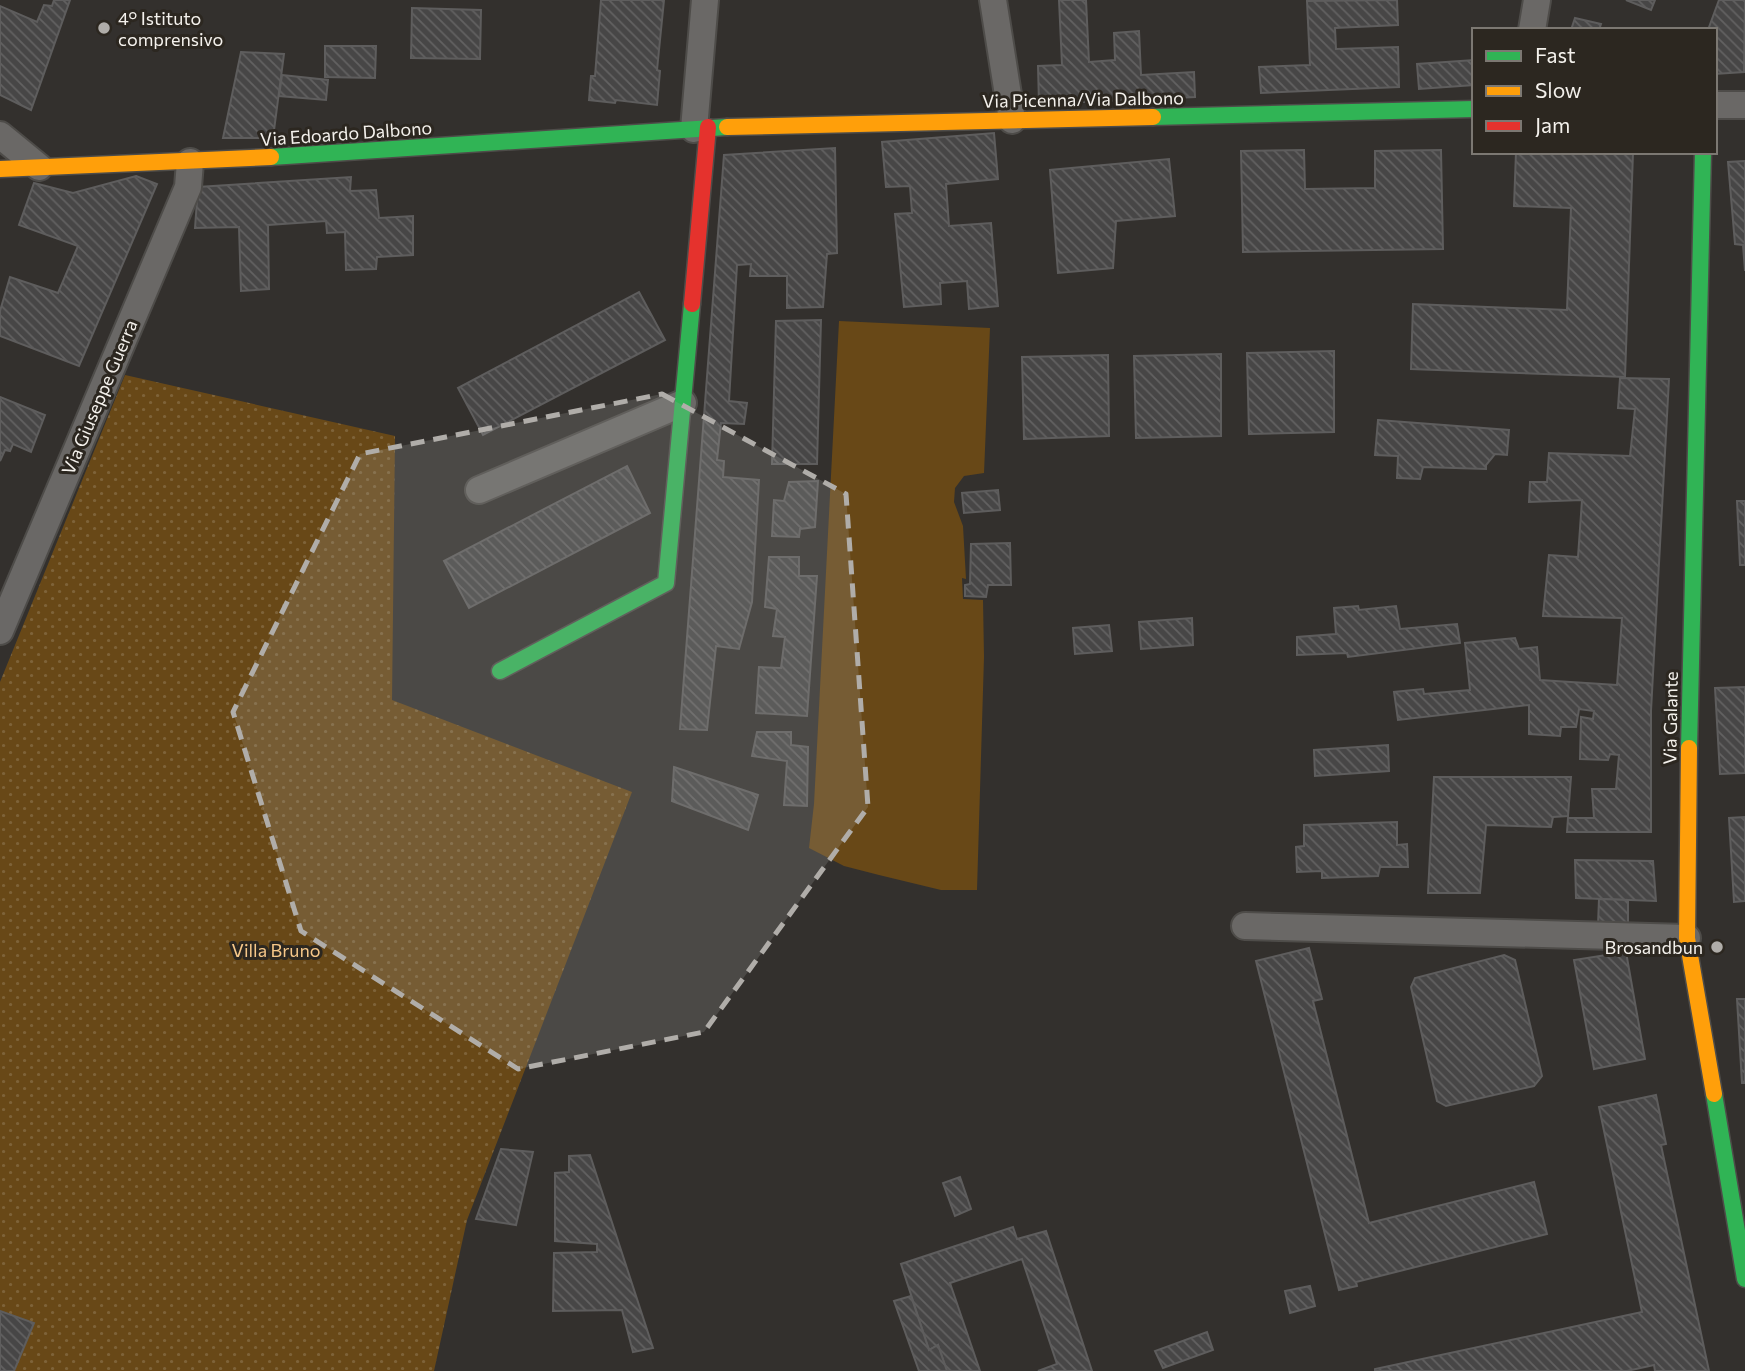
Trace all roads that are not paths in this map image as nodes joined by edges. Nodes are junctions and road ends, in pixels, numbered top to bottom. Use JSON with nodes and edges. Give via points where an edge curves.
{"nodes":[{"id":1,"x":705,"y":0,"type":"edge"},
{"id":2,"x":993,"y":0,"type":"edge"},
{"id":3,"x":1538,"y":0,"type":"edge"},
{"id":4,"x":1532,"y":28,"type":"edge"},
{"id":5,"x":1745,"y":105,"type":"edge"},
{"id":6,"x":1717,"y":106,"type":"edge"},
{"id":7,"x":1472,"y":109,"type":"edge"},
{"id":8,"x":1012,"y":120,"type":"junction"},
{"id":9,"x":701,"y":128,"type":"junction"},
{"id":10,"x":0,"y":135,"type":"edge"},
{"id":11,"x":1703,"y":154,"type":"edge"},
{"id":12,"x":190,"y":162,"type":"junction"},
{"id":13,"x":39,"y":167,"type":"junction"},
{"id":14,"x":0,"y":169,"type":"edge"},
{"id":15,"x":683,"y":403,"type":"junction"},
{"id":16,"x":479,"y":490,"type":"dead end"},
{"id":17,"x":0,"y":631,"type":"edge"},
{"id":18,"x":500,"y":671,"type":"dead end"},
{"id":19,"x":1245,"y":926,"type":"dead end"},
{"id":20,"x":1687,"y":939,"type":"junction"},
{"id":21,"x":1745,"y":1279,"type":"edge"}],
"edges":[{"from":1,"to":9,"type":"street"},
{"from":2,"to":8,"type":"street"},
{"from":3,"to":4,"type":"street"},
{"from":5,"to":6,"type":"street"},
{"from":7,"to":8,"type":"street","name":"Via Picenna/Via Dalbono"},
{"from":8,"to":9,"type":"street","name":"Via Picenna/Via Dalbono"},
{"from":9,"to":12,"type":"street","name":"Via Edoardo Dalbono"},
{"from":9,"to":15,"type":"street"},
{"from":10,"to":13,"type":"street"},
{"from":11,"to":20,"type":"street","name":"Via Galante"},
{"from":12,"to":13,"type":"street","name":"Via Edoardo Dalbono"},
{"from":12,"to":17,"type":"street","name":"Via Giuseppe Guerra","via":[[188,187]]},
{"from":13,"to":14,"type":"street","name":"Via Edoardo Dalbono"},
{"from":15,"to":16,"type":"street"},
{"from":15,"to":18,"type":"street","via":[[666,583]]},
{"from":19,"to":20,"type":"street"},
{"from":20,"to":21,"type":"street","name":"Via Galante"}]}
